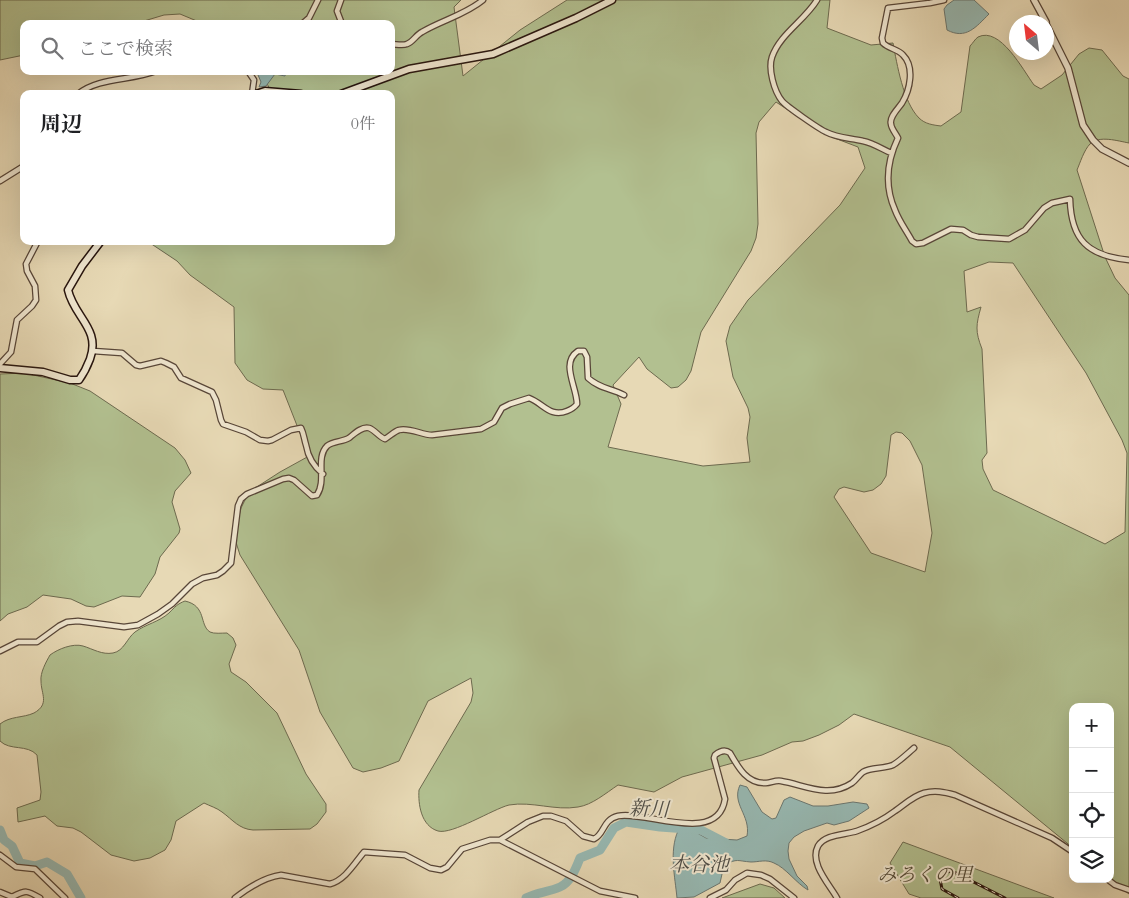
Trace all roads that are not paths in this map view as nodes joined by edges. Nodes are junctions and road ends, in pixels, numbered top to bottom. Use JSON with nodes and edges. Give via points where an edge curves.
{"nodes":[{"id":1,"x":318,"y":0,"type":"edge"},
{"id":2,"x":341,"y":0,"type":"edge"},
{"id":3,"x":484,"y":0,"type":"edge"},
{"id":4,"x":612,"y":0,"type":"edge"},
{"id":5,"x":817,"y":0,"type":"edge"},
{"id":6,"x":944,"y":0,"type":"edge"},
{"id":7,"x":1034,"y":0,"type":"edge"},
{"id":8,"x":1042,"y":15,"type":"edge"},
{"id":9,"x":306,"y":20,"type":"edge"},
{"id":10,"x":340,"y":20,"type":"edge"},
{"id":11,"x":1054,"y":39,"type":"edge"},
{"id":12,"x":395,"y":44,"type":"edge"},
{"id":13,"x":395,"y":74,"type":"edge"},
{"id":14,"x":147,"y":75,"type":"edge"},
{"id":15,"x":251,"y":75,"type":"edge"},
{"id":16,"x":393,"y":75,"type":"edge"},
{"id":17,"x":85,"y":90,"type":"edge"},
{"id":18,"x":253,"y":90,"type":"edge"},
{"id":19,"x":352,"y":90,"type":"edge"},
{"id":20,"x":891,"y":153,"type":"junction"},
{"id":21,"x":1129,"y":163,"type":"edge"},
{"id":22,"x":20,"y":168,"type":"edge"},
{"id":23,"x":0,"y":181,"type":"edge"},
{"id":24,"x":35,"y":245,"type":"edge"},
{"id":25,"x":98,"y":245,"type":"edge"},
{"id":26,"x":1129,"y":260,"type":"edge"},
{"id":27,"x":93,"y":350,"type":"junction"},
{"id":28,"x":0,"y":364,"type":"edge"},
{"id":29,"x":0,"y":368,"type":"edge"},
{"id":30,"x":624,"y":395,"type":"dead end"},
{"id":31,"x":323,"y":474,"type":"junction"},
{"id":32,"x":0,"y":650,"type":"edge"},
{"id":33,"x":914,"y":748,"type":"dead end"},
{"id":34,"x":500,"y":840,"type":"junction"},
{"id":35,"x":1069,"y":849,"type":"edge"},
{"id":36,"x":0,"y":855,"type":"edge"},
{"id":37,"x":1114,"y":882,"type":"edge"},
{"id":38,"x":1129,"y":890,"type":"edge"},
{"id":39,"x":0,"y":892,"type":"edge"},
{"id":40,"x":40,"y":898,"type":"edge"},
{"id":41,"x":65,"y":898,"type":"edge"},
{"id":42,"x":235,"y":898,"type":"edge"},
{"id":43,"x":635,"y":898,"type":"edge"},
{"id":44,"x":710,"y":898,"type":"edge"},
{"id":45,"x":794,"y":898,"type":"edge"},
{"id":46,"x":838,"y":898,"type":"edge"}],
"edges":[{"from":1,"to":9,"type":"street"},
{"from":2,"to":10,"type":"street","via":[[337,11]]},
{"from":3,"to":12,"type":"street","via":[[420,33],[405,45]]},
{"from":4,"to":13,"type":"main road","via":[[493,54]]},
{"from":5,"to":20,"type":"street","via":[[772,58],[773,81],[779,95],[786,104],[825,132],[864,141]]},
{"from":6,"to":20,"type":"street","via":[[888,8],[883,43],[904,56],[910,77],[904,99],[891,118],[890,124],[898,138]]},
{"from":7,"to":8,"type":"street"},
{"from":11,"to":21,"type":"street","via":[[1068,68],[1084,125],[1093,140],[1102,149]]},
{"from":14,"to":17,"type":"street","via":[[93,85]]},
{"from":15,"to":18,"type":"street","via":[[254,80]]},
{"from":16,"to":19,"type":"main road"},
{"from":20,"to":26,"type":"street","via":[[888,176],[893,207],[916,244],[956,228],[978,236],[1009,238],[1025,230],[1044,208],[1070,198],[1070,210],[1080,241],[1097,252]]},
{"from":22,"to":23,"type":"street"},
{"from":24,"to":28,"type":"street","via":[[26,264],[35,286],[36,300],[17,320],[11,352]]},
{"from":25,"to":27,"type":"main road","via":[[68,290],[88,328]]},
{"from":27,"to":29,"type":"main road","via":[[79,380],[44,372]]},
{"from":27,"to":31,"type":"street","via":[[122,353],[140,366],[166,362],[181,378],[212,392],[223,424],[260,440],[268,442],[301,428],[314,467]]},
{"from":30,"to":31,"type":"street","via":[[603,389],[588,378],[587,356],[584,351],[578,351],[570,363],[578,404],[575,408],[559,414],[529,398],[502,408],[494,422],[481,429],[432,435],[406,429],[386,439],[366,428],[324,450],[321,460]]},
{"from":31,"to":32,"type":"street","via":[[317,495],[308,494],[289,478],[258,488],[241,499],[231,563],[217,575],[192,584],[158,614],[124,627],[68,622],[37,642],[18,642]]},
{"from":33,"to":34,"type":"street","via":[[893,764],[864,772],[844,787],[819,791],[777,780],[759,783],[743,773],[730,752],[719,751],[714,758],[725,799],[722,810],[708,822],[694,824],[617,816],[606,823],[594,839],[583,836],[566,821],[543,816]]},
{"from":34,"to":42,"type":"street","via":[[462,849],[441,870],[405,856],[364,852],[336,882],[330,884],[281,875],[247,889]]},
{"from":34,"to":43,"type":"street","via":[[600,891]]},
{"from":35,"to":46,"type":"street","via":[[1052,838],[955,794],[943,791],[923,793],[880,821],[855,832],[829,838],[818,847],[818,868]]},
{"from":36,"to":41,"type":"street","via":[[16,867],[34,869]]},
{"from":37,"to":38,"type":"street"},
{"from":39,"to":40,"type":"street","via":[[12,897],[24,891]]},
{"from":44,"to":45,"type":"street","via":[[747,874],[770,879]]}]}
